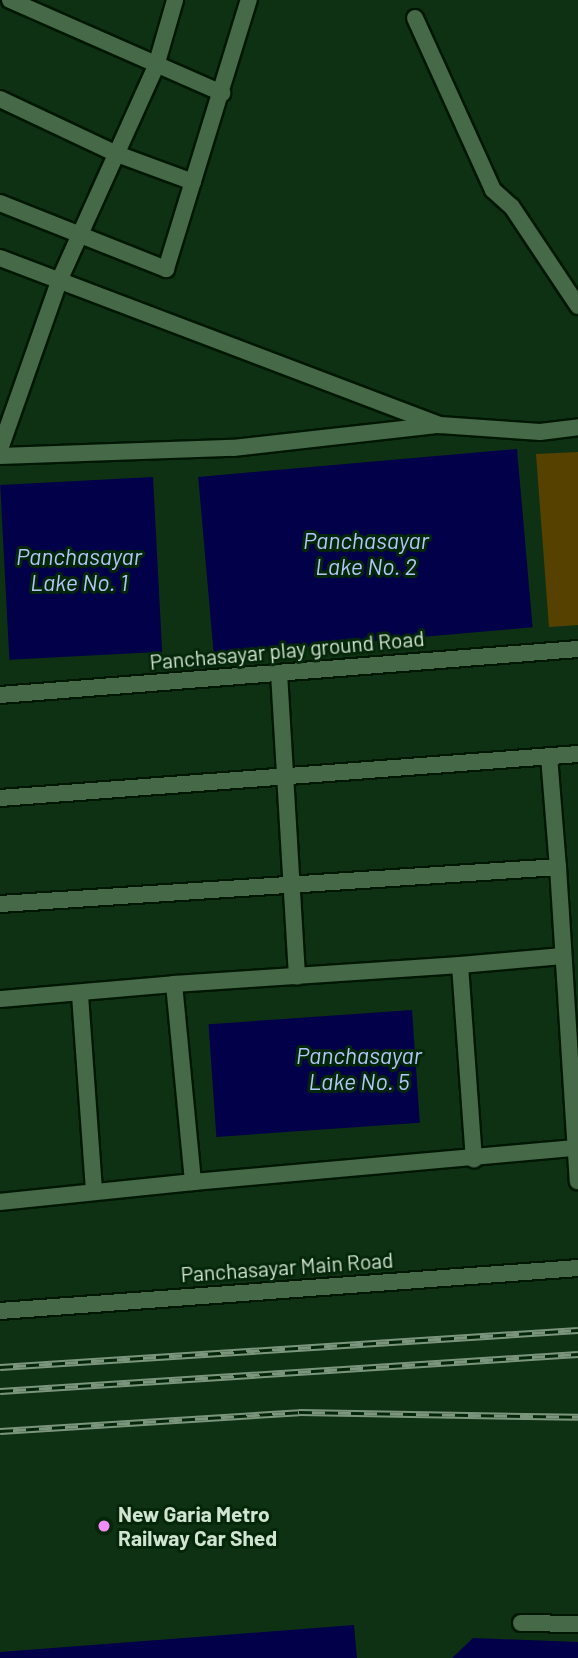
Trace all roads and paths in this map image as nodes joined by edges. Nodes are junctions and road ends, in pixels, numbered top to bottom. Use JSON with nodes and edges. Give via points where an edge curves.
{"nodes":[{"id":1,"x":10,"y":0,"type":"edge"},
{"id":2,"x":175,"y":0,"type":"edge"},
{"id":3,"x":246,"y":1,"type":"edge"},
{"id":4,"x":415,"y":18,"type":"dead end"},
{"id":5,"x":156,"y":66,"type":"junction"},
{"id":6,"x":222,"y":93,"type":"junction"},
{"id":7,"x":0,"y":99,"type":"edge"},
{"id":8,"x":117,"y":154,"type":"junction"},
{"id":9,"x":193,"y":182,"type":"junction"},
{"id":10,"x":0,"y":203,"type":"edge"},
{"id":11,"x":80,"y":236,"type":"junction"},
{"id":12,"x":0,"y":258,"type":"edge"},
{"id":13,"x":59,"y":281,"type":"junction"},
{"id":14,"x":578,"y":306,"type":"edge"},
{"id":15,"x":440,"y":425,"type":"junction"},
{"id":16,"x":578,"y":427,"type":"edge"},
{"id":17,"x":0,"y":449,"type":"edge"},
{"id":18,"x":0,"y":456,"type":"edge"},
{"id":19,"x":578,"y":649,"type":"edge"},
{"id":20,"x":279,"y":673,"type":"junction"},
{"id":21,"x":0,"y":695,"type":"edge"},
{"id":22,"x":578,"y":754,"type":"edge"},
{"id":23,"x":549,"y":756,"type":"junction"},
{"id":24,"x":286,"y":776,"type":"junction"},
{"id":25,"x":0,"y":798,"type":"edge"},
{"id":26,"x":558,"y":867,"type":"junction"},
{"id":27,"x":293,"y":883,"type":"junction"},
{"id":28,"x":0,"y":904,"type":"edge"},
{"id":29,"x":564,"y":956,"type":"junction"},
{"id":30,"x":460,"y":965,"type":"junction"},
{"id":31,"x":298,"y":976,"type":"junction"},
{"id":32,"x":174,"y":984,"type":"junction"},
{"id":33,"x":80,"y":995,"type":"junction"},
{"id":34,"x":0,"y":999,"type":"edge"},
{"id":35,"x":573,"y":1028,"type":"edge"},
{"id":36,"x":575,"y":1148,"type":"junction"},
{"id":37,"x":474,"y":1159,"type":"junction"},
{"id":38,"x":578,"y":1181,"type":"edge"},
{"id":39,"x":193,"y":1182,"type":"junction"},
{"id":40,"x":93,"y":1190,"type":"junction"},
{"id":41,"x":0,"y":1202,"type":"edge"},
{"id":42,"x":578,"y":1268,"type":"edge"},
{"id":43,"x":0,"y":1311,"type":"edge"},
{"id":44,"x":521,"y":1623,"type":"dead end"},
{"id":45,"x":578,"y":1624,"type":"edge"}],
"edges":[{"from":1,"to":5,"type":"street"},
{"from":2,"to":5,"type":"street"},
{"from":3,"to":6,"type":"street"},
{"from":4,"to":14,"type":"street","via":[[493,190],[512,207]]},
{"from":5,"to":6,"type":"street"},
{"from":5,"to":8,"type":"street"},
{"from":6,"to":9,"type":"street"},
{"from":7,"to":8,"type":"street"},
{"from":8,"to":9,"type":"street"},
{"from":8,"to":11,"type":"street"},
{"from":9,"to":11,"type":"street","via":[[166,269]]},
{"from":10,"to":11,"type":"street"},
{"from":11,"to":13,"type":"street"},
{"from":12,"to":13,"type":"street"},
{"from":13,"to":15,"type":"street"},
{"from":13,"to":17,"type":"street"},
{"from":15,"to":16,"type":"street","via":[[540,432]]},
{"from":15,"to":18,"type":"street","via":[[233,448]]},
{"from":19,"to":20,"type":"street","name":"Panchasayar play ground Road"},
{"from":20,"to":21,"type":"street","name":"Panchasayar play ground Road"},
{"from":20,"to":24,"type":"street"},
{"from":22,"to":23,"type":"street"},
{"from":23,"to":24,"type":"street"},
{"from":23,"to":26,"type":"street"},
{"from":24,"to":25,"type":"street"},
{"from":24,"to":27,"type":"street"},
{"from":26,"to":27,"type":"street"},
{"from":26,"to":29,"type":"street"},
{"from":27,"to":28,"type":"street"},
{"from":27,"to":31,"type":"street"},
{"from":29,"to":30,"type":"street"},
{"from":29,"to":35,"type":"street"},
{"from":30,"to":31,"type":"street"},
{"from":30,"to":37,"type":"street"},
{"from":31,"to":32,"type":"street"},
{"from":32,"to":33,"type":"street"},
{"from":32,"to":39,"type":"street"},
{"from":33,"to":34,"type":"street"},
{"from":33,"to":40,"type":"street"},
{"from":35,"to":36,"type":"street"},
{"from":36,"to":37,"type":"street"},
{"from":36,"to":38,"type":"street"},
{"from":37,"to":39,"type":"street"},
{"from":39,"to":40,"type":"street"},
{"from":40,"to":41,"type":"street"},
{"from":42,"to":43,"type":"street","name":"Panchasayar Main Road"},
{"from":44,"to":45,"type":"street"}]}
